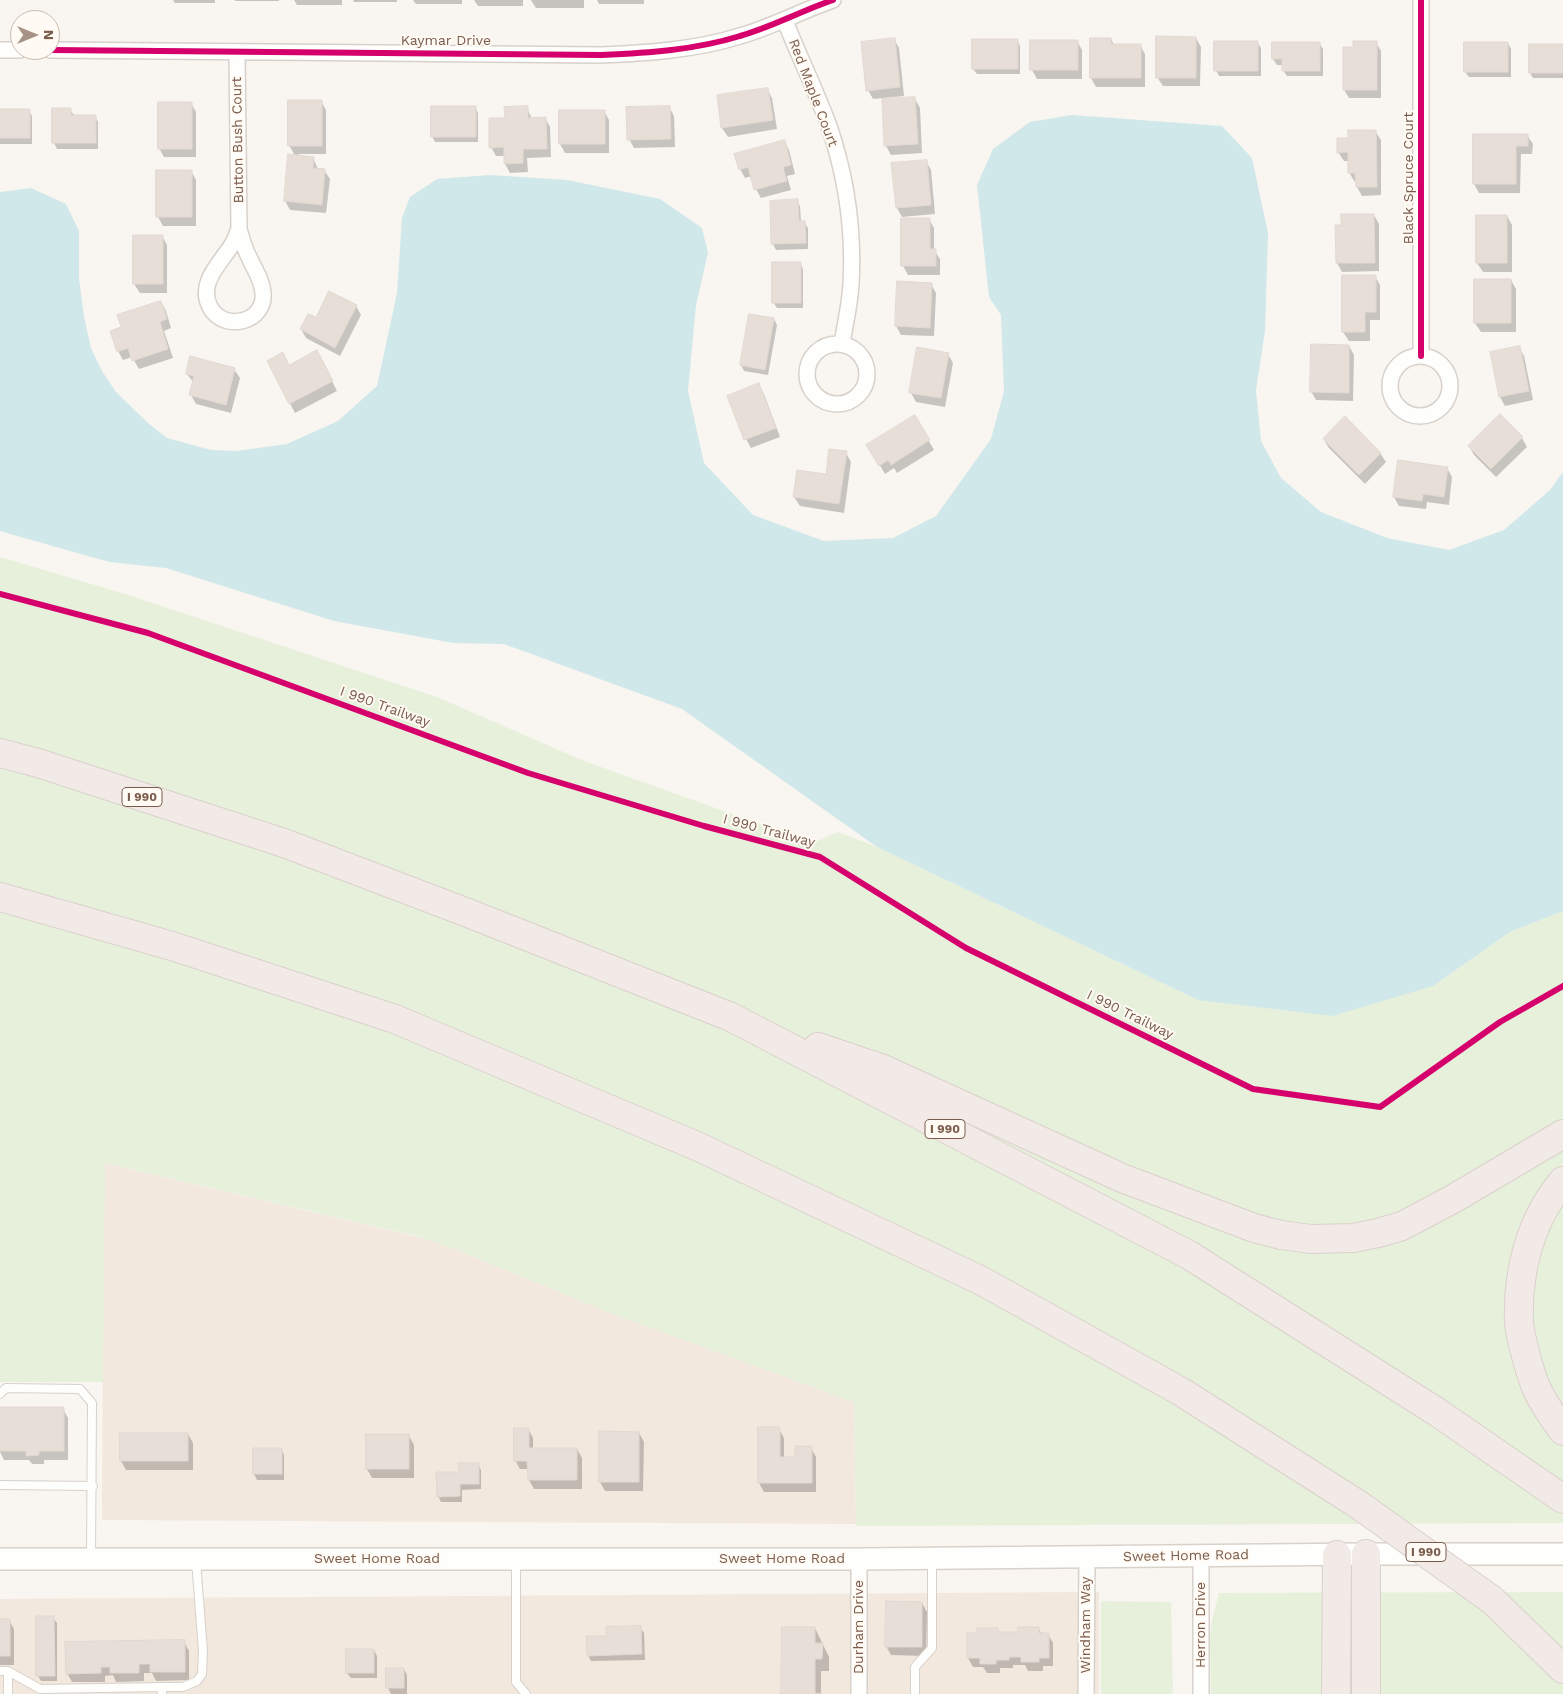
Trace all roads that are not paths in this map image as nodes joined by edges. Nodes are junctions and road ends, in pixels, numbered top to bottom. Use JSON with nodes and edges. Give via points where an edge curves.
{"nodes":[{"id":1,"x":833,"y":0,"type":"edge"},
{"id":2,"x":1421,"y":0,"type":"edge"},
{"id":3,"x":785,"y":21,"type":"junction"},
{"id":4,"x":60,"y":50,"type":"edge"},
{"id":5,"x":237,"y":52,"type":"junction"},
{"id":6,"x":239,"y":228,"type":"junction"},
{"id":7,"x":842,"y":344,"type":"junction"},
{"id":8,"x":1421,"y":356,"type":"junction"},
{"id":9,"x":0,"y":753,"type":"edge"},
{"id":10,"x":0,"y":897,"type":"edge"},
{"id":11,"x":731,"y":1018,"type":"junction"},
{"id":12,"x":1563,"y":1134,"type":"edge"},
{"id":13,"x":1563,"y":1180,"type":"edge"},
{"id":14,"x":0,"y":1394,"type":"edge"},
{"id":15,"x":1563,"y":1431,"type":"edge"},
{"id":16,"x":0,"y":1485,"type":"edge"},
{"id":17,"x":93,"y":1486,"type":"junction"},
{"id":18,"x":1563,"y":1499,"type":"edge"},
{"id":19,"x":1366,"y":1554,"type":"junction"},
{"id":20,"x":1563,"y":1554,"type":"edge"},
{"id":21,"x":1336,"y":1555,"type":"junction"},
{"id":22,"x":1201,"y":1556,"type":"junction"},
{"id":23,"x":1086,"y":1557,"type":"junction"},
{"id":24,"x":932,"y":1558,"type":"junction"},
{"id":25,"x":0,"y":1559,"type":"edge"},
{"id":26,"x":91,"y":1559,"type":"junction"},
{"id":27,"x":196,"y":1559,"type":"junction"},
{"id":28,"x":516,"y":1559,"type":"junction"},
{"id":29,"x":859,"y":1559,"type":"junction"},
{"id":30,"x":1492,"y":1600,"type":"junction"},
{"id":31,"x":1563,"y":1651,"type":"edge"},
{"id":32,"x":1563,"y":1669,"type":"edge"},
{"id":33,"x":4,"y":1671,"type":"edge"},
{"id":34,"x":115,"y":1691,"type":"edge"},
{"id":35,"x":162,"y":1691,"type":"edge"},
{"id":36,"x":8,"y":1694,"type":"edge"},
{"id":37,"x":526,"y":1694,"type":"edge"},
{"id":38,"x":859,"y":1694,"type":"edge"},
{"id":39,"x":915,"y":1694,"type":"edge"},
{"id":40,"x":1086,"y":1694,"type":"edge"},
{"id":41,"x":1201,"y":1694,"type":"edge"},
{"id":42,"x":1336,"y":1694,"type":"edge"},
{"id":43,"x":1366,"y":1694,"type":"edge"}],
"edges":[{"from":1,"to":3,"type":"street","name":"Kaymar Drive"},
{"from":2,"to":8,"type":"street","name":"Black Spruce Court"},
{"from":3,"to":5,"type":"street","name":"Kaymar Drive","via":[[704,45],[648,53]]},
{"from":3,"to":7,"type":"street","name":"Red Maple Court","via":[[829,126],[846,196],[851,284]]},
{"from":4,"to":5,"type":"street","name":"Kaymar Drive"},
{"from":5,"to":6,"type":"street","name":"Button Bush Court"},
{"from":6,"to":6,"type":"street","name":"Button Bush Court","via":[[264,293],[258,311],[243,322],[234,323],[225,321],[211,309],[207,290],[213,271],[233,243]]},
{"from":7,"to":7,"type":"street","via":[[823,346],[815,352],[806,371],[811,392],[828,404],[839,405],[853,400],[864,388],[867,378],[863,358],[856,350]]},
{"from":8,"to":8,"type":"street","via":[[1406,359],[1398,365],[1389,384],[1395,404],[1411,416],[1422,417],[1441,409],[1447,401],[1450,380],[1439,363]]},
{"from":9,"to":11,"type":"highway","number":"I 990","via":[[284,844]]},
{"from":10,"to":30,"type":"highway","number":"I 990","bridge":true,"via":[[172,946],[395,1019],[699,1147],[982,1281],[1180,1391],[1359,1505]]},
{"from":11,"to":12,"type":"highway","via":[[883,1069],[1122,1178],[1245,1225],[1311,1240],[1353,1238],[1402,1226]]},
{"from":11,"to":18,"type":"highway","number":"I 990","via":[[1189,1255],[1437,1412]]},
{"from":13,"to":15,"type":"highway","via":[[1533,1232],[1521,1271],[1519,1324],[1534,1384]]},
{"from":14,"to":17,"type":"lane","via":[[6,1388],[80,1389],[92,1403]]},
{"from":16,"to":17,"type":"lane"},
{"from":17,"to":26,"type":"lane"},
{"from":19,"to":20,"type":"main road","name":"Sweet Home Road"},
{"from":19,"to":21,"type":"main road","name":"Sweet Home Road"},
{"from":19,"to":43,"type":"highway"},
{"from":21,"to":22,"type":"main road","name":"Sweet Home Road"},
{"from":21,"to":42,"type":"highway"},
{"from":22,"to":23,"type":"main road","name":"Sweet Home Road"},
{"from":22,"to":41,"type":"street","name":"Herron Drive"},
{"from":23,"to":24,"type":"main road","name":"Sweet Home Road"},
{"from":23,"to":40,"type":"street","name":"Windham Way"},
{"from":24,"to":29,"type":"main road","name":"Sweet Home Road"},
{"from":24,"to":39,"type":"lane","via":[[932,1648],[915,1667]]},
{"from":25,"to":26,"type":"main road","name":"Sweet Home Road"},
{"from":26,"to":27,"type":"main road","name":"Sweet Home Road"},
{"from":27,"to":28,"type":"main road","name":"Sweet Home Road"},
{"from":27,"to":35,"type":"lane","via":[[202,1674],[183,1687]]},
{"from":28,"to":29,"type":"main road","name":"Sweet Home Road"},
{"from":28,"to":37,"type":"lane","via":[[516,1682]]},
{"from":29,"to":38,"type":"street","name":"Durham Drive"},
{"from":30,"to":31,"type":"highway","number":"I 990"},
{"from":30,"to":32,"type":"highway"},
{"from":33,"to":34,"type":"lane","via":[[40,1689]]},
{"from":33,"to":36,"type":"lane"},
{"from":34,"to":35,"type":"lane"}]}
